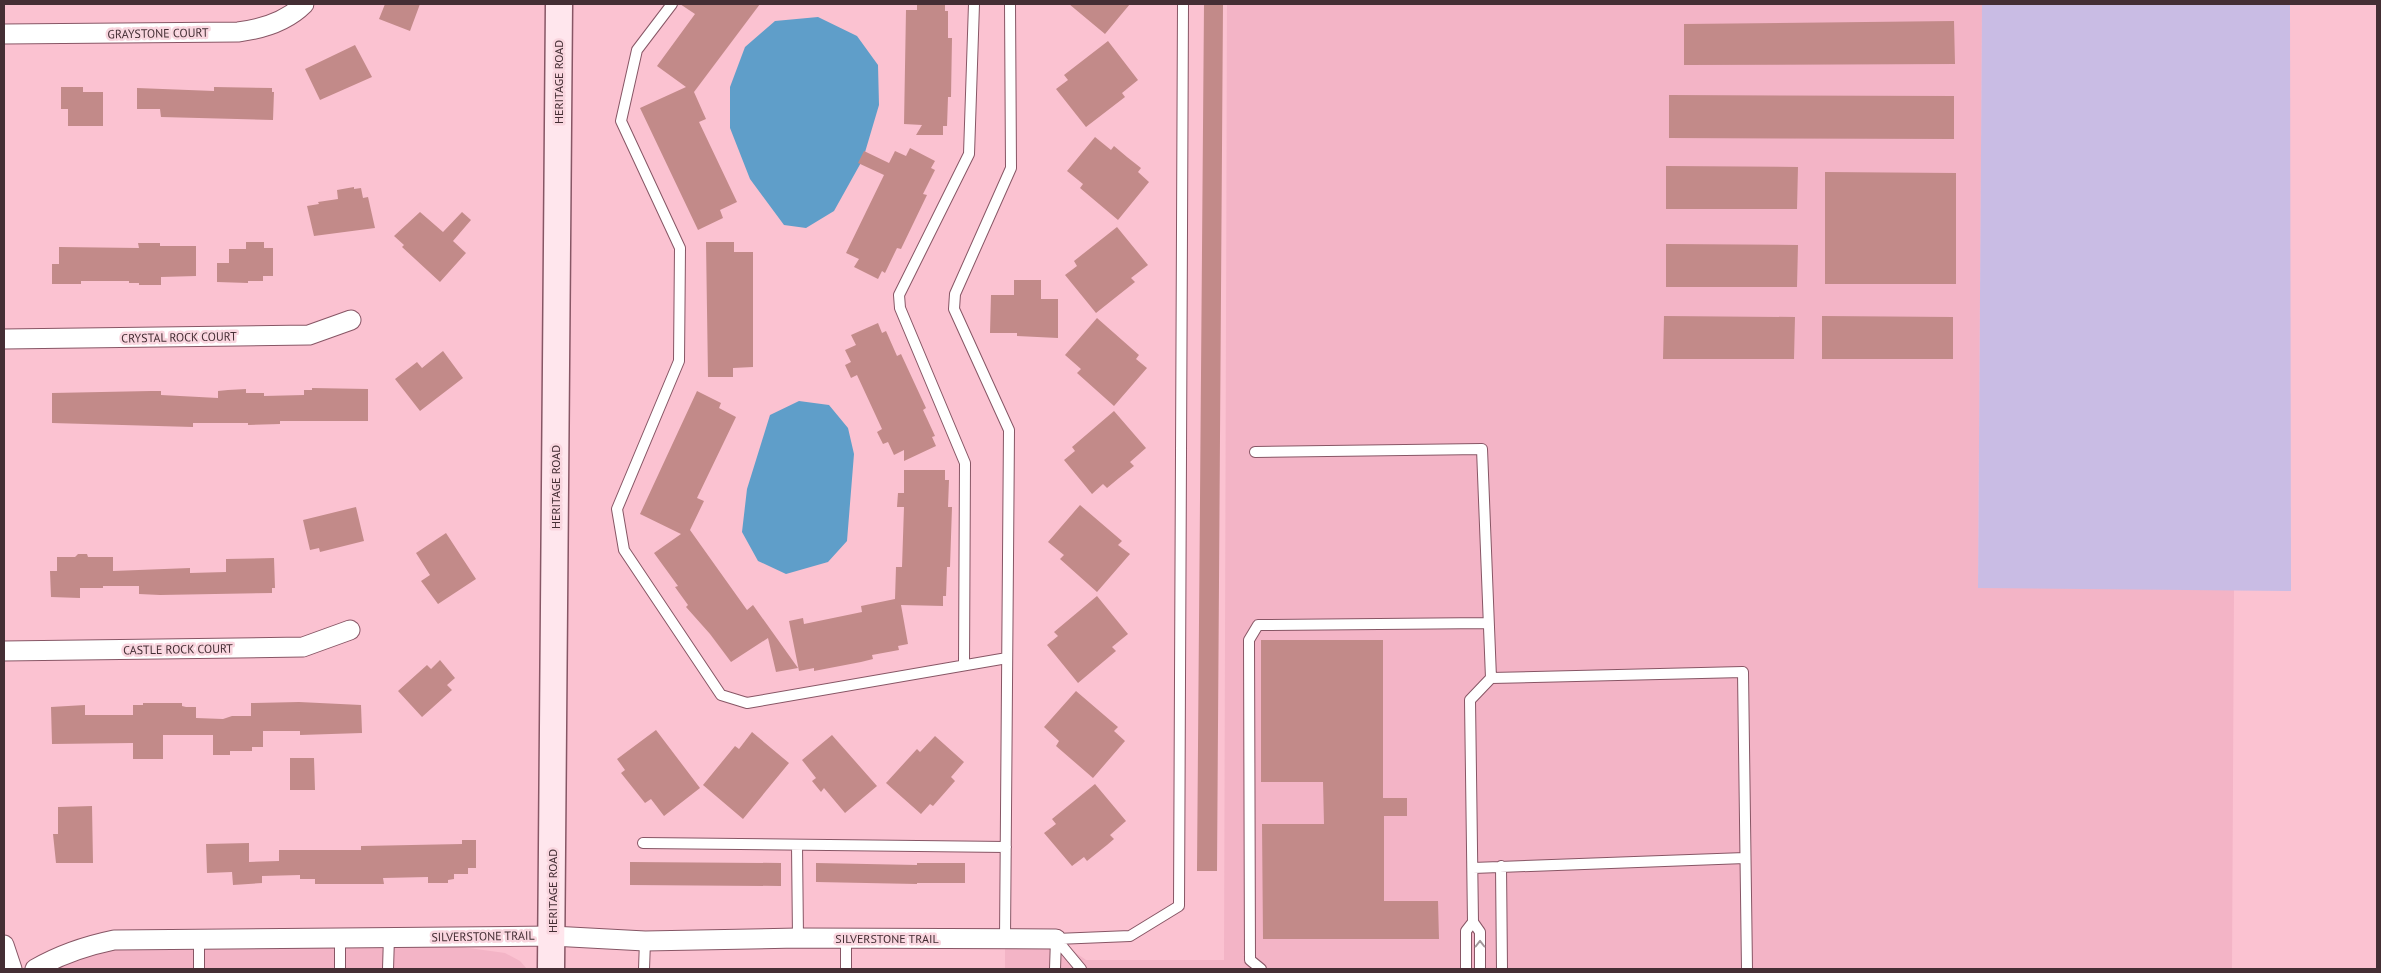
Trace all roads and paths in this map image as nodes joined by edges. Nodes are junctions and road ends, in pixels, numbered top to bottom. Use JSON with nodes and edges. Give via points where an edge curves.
{"nodes":[{"id":1,"x":304,"y":4,"type":"edge"},
{"id":2,"x":559,"y":4,"type":"edge"},
{"id":3,"x":672,"y":4,"type":"edge"},
{"id":4,"x":974,"y":4,"type":"edge"},
{"id":5,"x":1010,"y":4,"type":"edge"},
{"id":6,"x":1183,"y":4,"type":"edge"},
{"id":7,"x":4,"y":34,"type":"edge"},
{"id":8,"x":351,"y":320,"type":"dead end"},
{"id":9,"x":4,"y":339,"type":"edge"},
{"id":10,"x":1255,"y":452,"type":"dead end"},
{"id":11,"x":1488,"y":624,"type":"junction"},
{"id":12,"x":350,"y":630,"type":"dead end"},
{"id":13,"x":4,"y":651,"type":"edge"},
{"id":14,"x":1007,"y":658,"type":"junction"},
{"id":15,"x":964,"y":665,"type":"junction"},
{"id":16,"x":1491,"y":678,"type":"junction"},
{"id":17,"x":643,"y":844,"type":"dead end"},
{"id":18,"x":797,"y":845,"type":"junction"},
{"id":19,"x":1006,"y":847,"type":"junction"},
{"id":20,"x":1745,"y":858,"type":"junction"},
{"id":21,"x":1501,"y":866,"type":"junction"},
{"id":22,"x":1472,"y":868,"type":"junction"},
{"id":23,"x":1473,"y":922,"type":"junction"},
{"id":24,"x":552,"y":936,"type":"junction"},
{"id":25,"x":390,"y":937,"type":"junction"},
{"id":26,"x":340,"y":938,"type":"junction"},
{"id":27,"x":798,"y":938,"type":"junction"},
{"id":28,"x":846,"y":938,"type":"junction"},
{"id":29,"x":1006,"y":939,"type":"junction"},
{"id":30,"x":199,"y":940,"type":"junction"},
{"id":31,"x":645,"y":940,"type":"junction"},
{"id":32,"x":1056,"y":940,"type":"junction"},
{"id":33,"x":4,"y":945,"type":"edge"},
{"id":34,"x":12,"y":969,"type":"edge"},
{"id":35,"x":35,"y":969,"type":"edge"},
{"id":36,"x":199,"y":969,"type":"edge"},
{"id":37,"x":340,"y":969,"type":"edge"},
{"id":38,"x":388,"y":969,"type":"edge"},
{"id":39,"x":551,"y":969,"type":"edge"},
{"id":40,"x":644,"y":969,"type":"edge"},
{"id":41,"x":846,"y":969,"type":"edge"},
{"id":42,"x":1055,"y":969,"type":"edge"},
{"id":43,"x":1081,"y":969,"type":"edge"},
{"id":44,"x":1261,"y":969,"type":"edge"},
{"id":45,"x":1466,"y":969,"type":"edge"},
{"id":46,"x":1480,"y":969,"type":"edge"},
{"id":47,"x":1502,"y":969,"type":"edge"},
{"id":48,"x":1747,"y":969,"type":"edge"}],
"edges":[{"from":1,"to":7,"type":"street","name":"GRAYSTONE COURT","via":[[272,24],[238,32]]},
{"from":2,"to":24,"type":"main road","name":"HERITAGE ROAD"},
{"from":3,"to":15,"type":"lane","via":[[637,50],[621,121],[680,248],[679,361],[617,509],[624,550],[721,696],[747,703]]},
{"from":4,"to":15,"type":"lane","via":[[969,154],[899,295],[900,308],[965,463]]},
{"from":5,"to":14,"type":"lane","via":[[1011,168],[955,294],[954,309],[1009,430]]},
{"from":6,"to":32,"type":"lane","via":[[1179,906],[1130,936]]},
{"from":8,"to":9,"type":"street","name":"CRYSTAL ROCK COURT","via":[[309,335]]},
{"from":10,"to":11,"type":"lane","via":[[1482,449]]},
{"from":11,"to":16,"type":"lane"},
{"from":11,"to":44,"type":"lane","via":[[1258,624],[1249,640],[1250,960]]},
{"from":12,"to":13,"type":"street","name":"CASTLE ROCK COURT","via":[[303,647]]},
{"from":14,"to":15,"type":"lane"},
{"from":14,"to":19,"type":"lane"},
{"from":16,"to":20,"type":"lane","via":[[1743,672]]},
{"from":16,"to":22,"type":"lane","via":[[1470,700]]},
{"from":17,"to":18,"type":"lane"},
{"from":18,"to":19,"type":"lane"},
{"from":18,"to":27,"type":"lane"},
{"from":19,"to":29,"type":"lane"},
{"from":20,"to":21,"type":"lane"},
{"from":20,"to":48,"type":"lane"},
{"from":21,"to":22,"type":"lane"},
{"from":21,"to":47,"type":"lane"},
{"from":22,"to":23,"type":"lane"},
{"from":23,"to":45,"type":"lane","via":[[1466,931]]},
{"from":46,"to":23,"type":"lane","one_way":true,"via":[[1480,932]]},
{"from":24,"to":25,"type":"street","name":"SILVERSTONE TRAIL"},
{"from":24,"to":31,"type":"street","name":"SILVERSTONE TRAIL"},
{"from":24,"to":39,"type":"main road","name":"HERITAGE ROAD"},
{"from":25,"to":26,"type":"street","name":"SILVERSTONE TRAIL"},
{"from":25,"to":38,"type":"lane"},
{"from":26,"to":30,"type":"street","name":"SILVERSTONE TRAIL"},
{"from":26,"to":37,"type":"lane"},
{"from":27,"to":28,"type":"street","name":"SILVERSTONE TRAIL"},
{"from":27,"to":31,"type":"street","name":"SILVERSTONE TRAIL"},
{"from":28,"to":29,"type":"street","name":"SILVERSTONE TRAIL"},
{"from":28,"to":41,"type":"lane"},
{"from":29,"to":32,"type":"street","name":"SILVERSTONE TRAIL"},
{"from":30,"to":35,"type":"street","name":"SILVERSTONE TRAIL","via":[[105,942],[59,955]]},
{"from":30,"to":36,"type":"lane"},
{"from":31,"to":40,"type":"lane"},
{"from":32,"to":42,"type":"lane"},
{"from":32,"to":43,"type":"lane"},
{"from":33,"to":34,"type":"street"}]}
